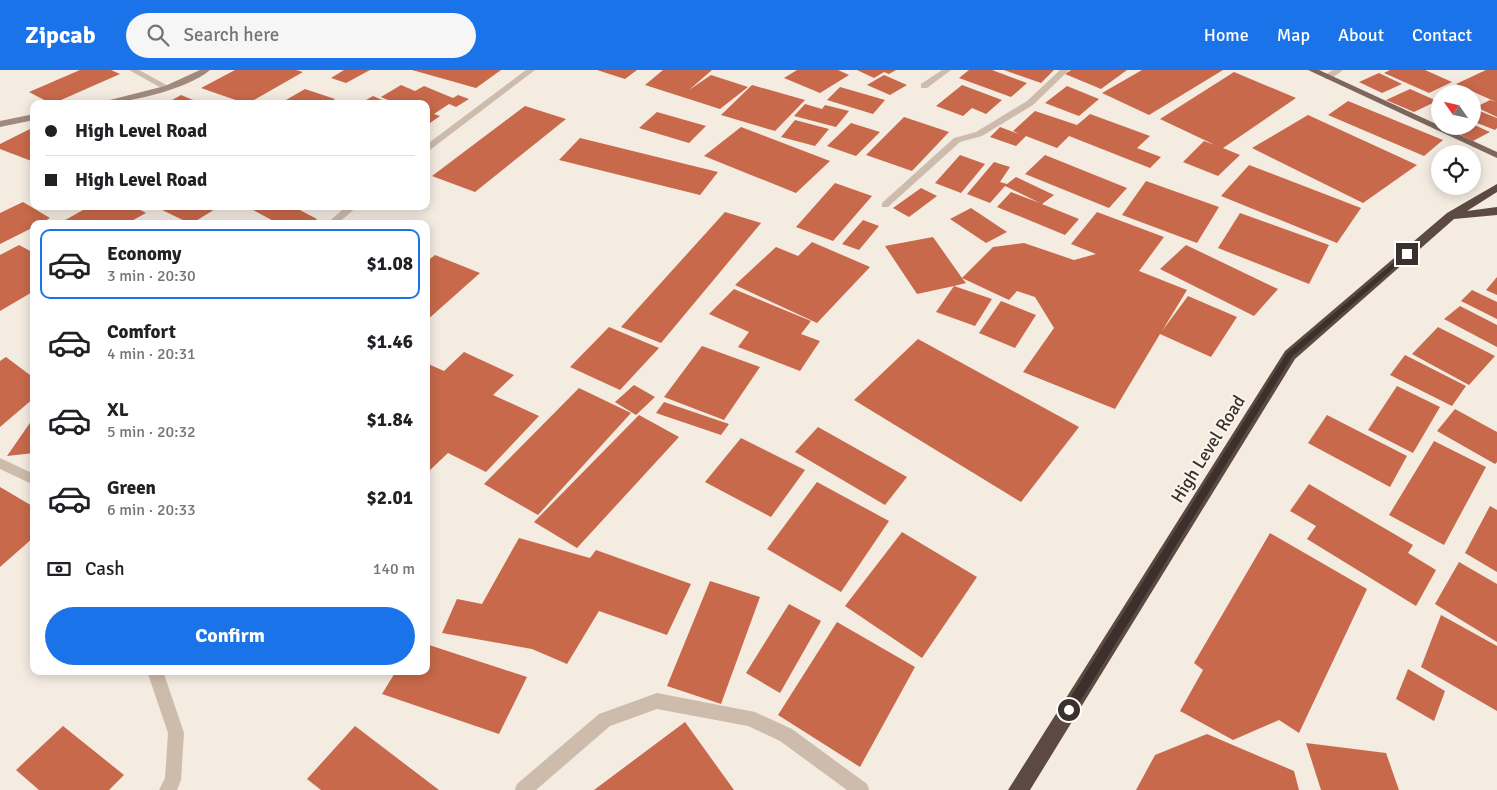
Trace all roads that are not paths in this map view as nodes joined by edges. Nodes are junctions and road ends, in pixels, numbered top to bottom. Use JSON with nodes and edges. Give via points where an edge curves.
{"nodes":[{"id":1,"x":133,"y":70,"type":"edge"},
{"id":2,"x":206,"y":70,"type":"edge"},
{"id":3,"x":531,"y":70,"type":"edge"},
{"id":4,"x":947,"y":70,"type":"edge"},
{"id":5,"x":1065,"y":70,"type":"edge"},
{"id":6,"x":1312,"y":70,"type":"edge"},
{"id":7,"x":1339,"y":70,"type":"edge"},
{"id":8,"x":1328,"y":77,"type":"junction"},
{"id":9,"x":924,"y":86,"type":"dead end"},
{"id":10,"x":168,"y":88,"type":"junction"},
{"id":11,"x":116,"y":100,"type":"edge"},
{"id":12,"x":30,"y":118,"type":"edge"},
{"id":13,"x":0,"y":124,"type":"edge"},
{"id":14,"x":430,"y":147,"type":"edge"},
{"id":15,"x":1497,"y":155,"type":"edge"},
{"id":16,"x":1497,"y":187,"type":"edge"},
{"id":17,"x":885,"y":205,"type":"dead end"},
{"id":18,"x":347,"y":210,"type":"edge"},
{"id":19,"x":1497,"y":211,"type":"edge"},
{"id":20,"x":1451,"y":216,"type":"junction"},
{"id":21,"x":336,"y":220,"type":"edge"},
{"id":22,"x":0,"y":463,"type":"edge"},
{"id":23,"x":30,"y":478,"type":"edge"},
{"id":24,"x":156,"y":675,"type":"edge"},
{"id":25,"x":167,"y":790,"type":"edge"},
{"id":26,"x":523,"y":790,"type":"edge"},
{"id":27,"x":861,"y":790,"type":"edge"},
{"id":28,"x":1018,"y":790,"type":"edge"}],
"edges":[{"from":1,"to":10,"type":"street"},
{"from":2,"to":10,"type":"street"},
{"from":3,"to":14,"type":"street"},
{"from":4,"to":9,"type":"street"},
{"from":5,"to":17,"type":"street","via":[[1030,103],[979,134],[957,140]]},
{"from":6,"to":8,"type":"main road"},
{"from":7,"to":8,"type":"street"},
{"from":8,"to":15,"type":"main road"},
{"from":10,"to":11,"type":"street"},
{"from":12,"to":13,"type":"street"},
{"from":16,"to":20,"type":"highway","name":"High Level Road"},
{"from":18,"to":21,"type":"street"},
{"from":19,"to":20,"type":"highway"},
{"from":20,"to":28,"type":"highway","name":"High Level Road","via":[[1290,355]]},
{"from":22,"to":23,"type":"street"},
{"from":24,"to":25,"type":"street","via":[[176,733],[173,780]]},
{"from":26,"to":27,"type":"street","via":[[605,720],[657,701],[749,718],[786,735]]}]}
